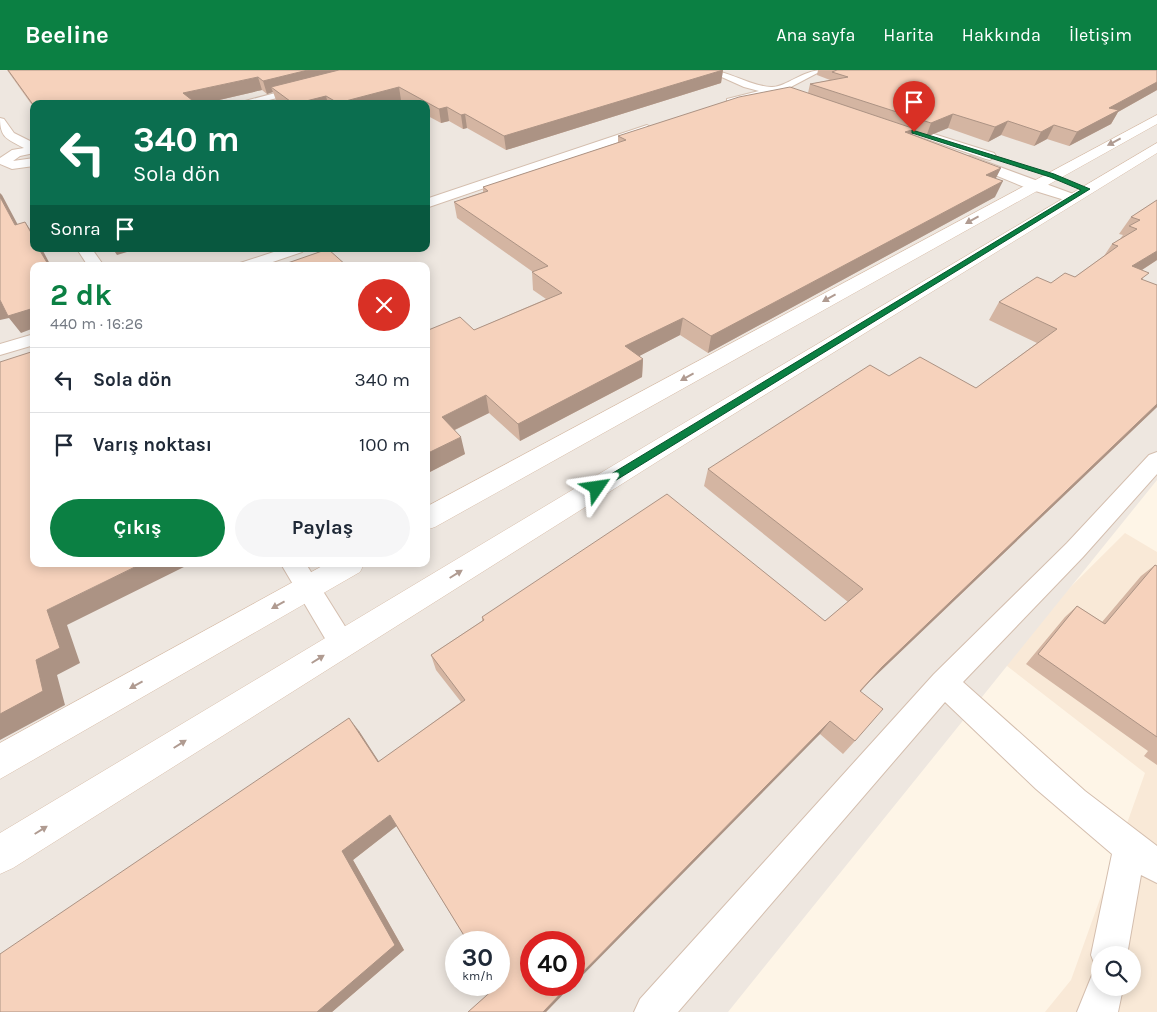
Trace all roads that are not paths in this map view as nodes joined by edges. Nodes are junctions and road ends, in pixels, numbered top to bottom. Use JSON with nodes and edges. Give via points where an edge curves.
{"nodes":[{"id":1,"x":711,"y":70,"type":"edge"},
{"id":2,"x":730,"y":70,"type":"edge"},
{"id":3,"x":818,"y":70,"type":"edge"},
{"id":4,"x":770,"y":90,"type":"junction"},
{"id":5,"x":787,"y":91,"type":"junction"},
{"id":6,"x":803,"y":92,"type":"edge"},
{"id":7,"x":258,"y":100,"type":"edge"},
{"id":8,"x":274,"y":100,"type":"edge"},
{"id":9,"x":721,"y":104,"type":"edge"},
{"id":10,"x":1157,"y":119,"type":"edge"},
{"id":11,"x":0,"y":121,"type":"edge"},
{"id":12,"x":658,"y":126,"type":"edge"},
{"id":13,"x":10,"y":136,"type":"junction"},
{"id":14,"x":30,"y":147,"type":"edge"},
{"id":15,"x":1157,"y":147,"type":"edge"},
{"id":16,"x":30,"y":151,"type":"edge"},
{"id":17,"x":5,"y":161,"type":"edge"},
{"id":18,"x":1005,"y":161,"type":"dead end"},
{"id":19,"x":30,"y":162,"type":"edge"},
{"id":20,"x":28,"y":175,"type":"dead end"},
{"id":21,"x":1040,"y":177,"type":"junction"},
{"id":22,"x":1079,"y":194,"type":"junction"},
{"id":23,"x":430,"y":203,"type":"edge"},
{"id":24,"x":288,"y":252,"type":"edge"},
{"id":25,"x":258,"y":262,"type":"edge"},
{"id":26,"x":30,"y":340,"type":"edge"},
{"id":27,"x":0,"y":350,"type":"edge"},
{"id":28,"x":1157,"y":460,"type":"edge"},
{"id":29,"x":430,"y":518,"type":"edge"},
{"id":30,"x":338,"y":567,"type":"edge"},
{"id":31,"x":300,"y":576,"type":"edge"},
{"id":32,"x":342,"y":644,"type":"junction"},
{"id":33,"x":944,"y":683,"type":"junction"},
{"id":34,"x":0,"y":762,"type":"edge"},
{"id":35,"x":0,"y":855,"type":"edge"},
{"id":36,"x":1144,"y":857,"type":"edge"},
{"id":37,"x":1112,"y":946,"type":"edge"},
{"id":38,"x":653,"y":1012,"type":"edge"}],
"edges":[{"from":1,"to":4,"type":"street"},
{"from":2,"to":5,"type":"street"},
{"from":3,"to":5,"type":"street"},
{"from":4,"to":5,"type":"street"},
{"from":4,"to":9,"type":"street"},
{"from":5,"to":6,"type":"street"},
{"from":7,"to":8,"type":"street","via":[[312,89]]},
{"from":10,"to":21,"type":"street","one_way":true},
{"from":11,"to":13,"type":"street"},
{"from":12,"to":23,"type":"street"},
{"from":13,"to":14,"type":"street"},
{"from":13,"to":17,"type":"street"},
{"from":15,"to":22,"type":"street"},
{"from":16,"to":17,"type":"street"},
{"from":17,"to":19,"type":"street"},
{"from":17,"to":20,"type":"street"},
{"from":18,"to":21,"type":"street","via":[[887,126],[943,149]]},
{"from":21,"to":22,"type":"street"},
{"from":21,"to":22,"type":"street"},
{"from":21,"to":29,"type":"street","one_way":true},
{"from":32,"to":22,"type":"street","one_way":true},
{"from":24,"to":25,"type":"street"},
{"from":26,"to":27,"type":"street"},
{"from":28,"to":33,"type":"street","via":[[1076,550]]},
{"from":30,"to":31,"type":"street"},
{"from":31,"to":32,"type":"street"},
{"from":31,"to":34,"type":"street","one_way":true},
{"from":35,"to":32,"type":"street","one_way":true},
{"from":33,"to":36,"type":"street","via":[[1046,776]]},
{"from":33,"to":38,"type":"street"},
{"from":36,"to":37,"type":"street"}]}
